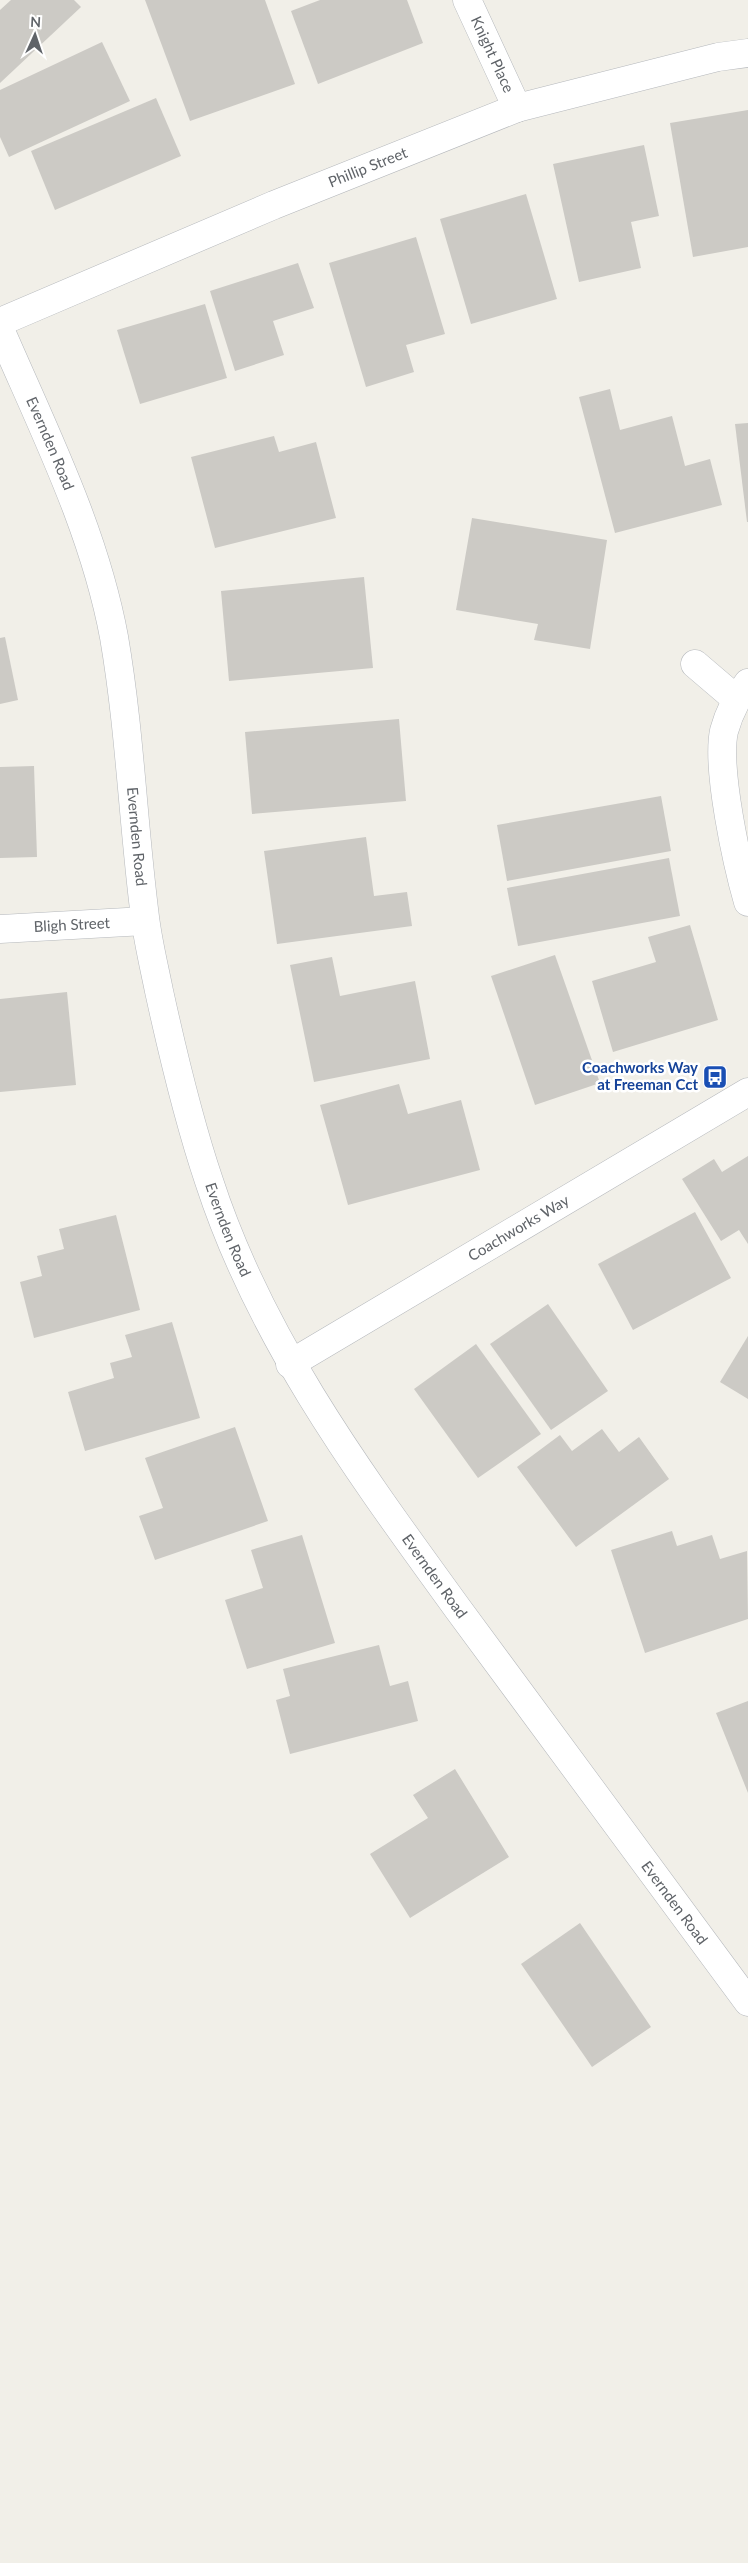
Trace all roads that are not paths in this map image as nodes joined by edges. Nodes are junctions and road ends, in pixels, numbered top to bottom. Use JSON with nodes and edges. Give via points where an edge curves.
{"nodes":[{"id":1,"x":468,"y":0,"type":"edge"},
{"id":2,"x":748,"y":53,"type":"edge"},
{"id":3,"x":517,"y":108,"type":"junction"},
{"id":4,"x":0,"y":322,"type":"edge"},
{"id":5,"x":0,"y":329,"type":"edge"},
{"id":6,"x":694,"y":664,"type":"dead end"},
{"id":7,"x":742,"y":691,"type":"edge"},
{"id":8,"x":748,"y":902,"type":"edge"},
{"id":9,"x":145,"y":921,"type":"junction"},
{"id":10,"x":0,"y":929,"type":"edge"},
{"id":11,"x":748,"y":1092,"type":"edge"},
{"id":12,"x":290,"y":1364,"type":"junction"},
{"id":13,"x":748,"y":2002,"type":"edge"}],
"edges":[{"from":1,"to":3,"type":"street","name":"Knight Place"},
{"from":2,"to":3,"type":"street","name":"Phillip Street","via":[[718,57]]},
{"from":3,"to":4,"type":"street","name":"Phillip Street","via":[[274,205]]},
{"from":5,"to":9,"type":"street","name":"Evernden Road","via":[[80,516],[113,634],[132,775]]},
{"from":6,"to":7,"type":"street"},
{"from":7,"to":8,"type":"street","via":[[724,732],[724,777]]},
{"from":9,"to":10,"type":"street","name":"Bligh Street"},
{"from":9,"to":12,"type":"street","name":"Evernden Road","via":[[178,1078],[209,1184],[238,1259]]},
{"from":11,"to":12,"type":"street","name":"Coachworks Way"},
{"from":12,"to":13,"type":"street","name":"Evernden Road","via":[[355,1466],[567,1760]]}]}
